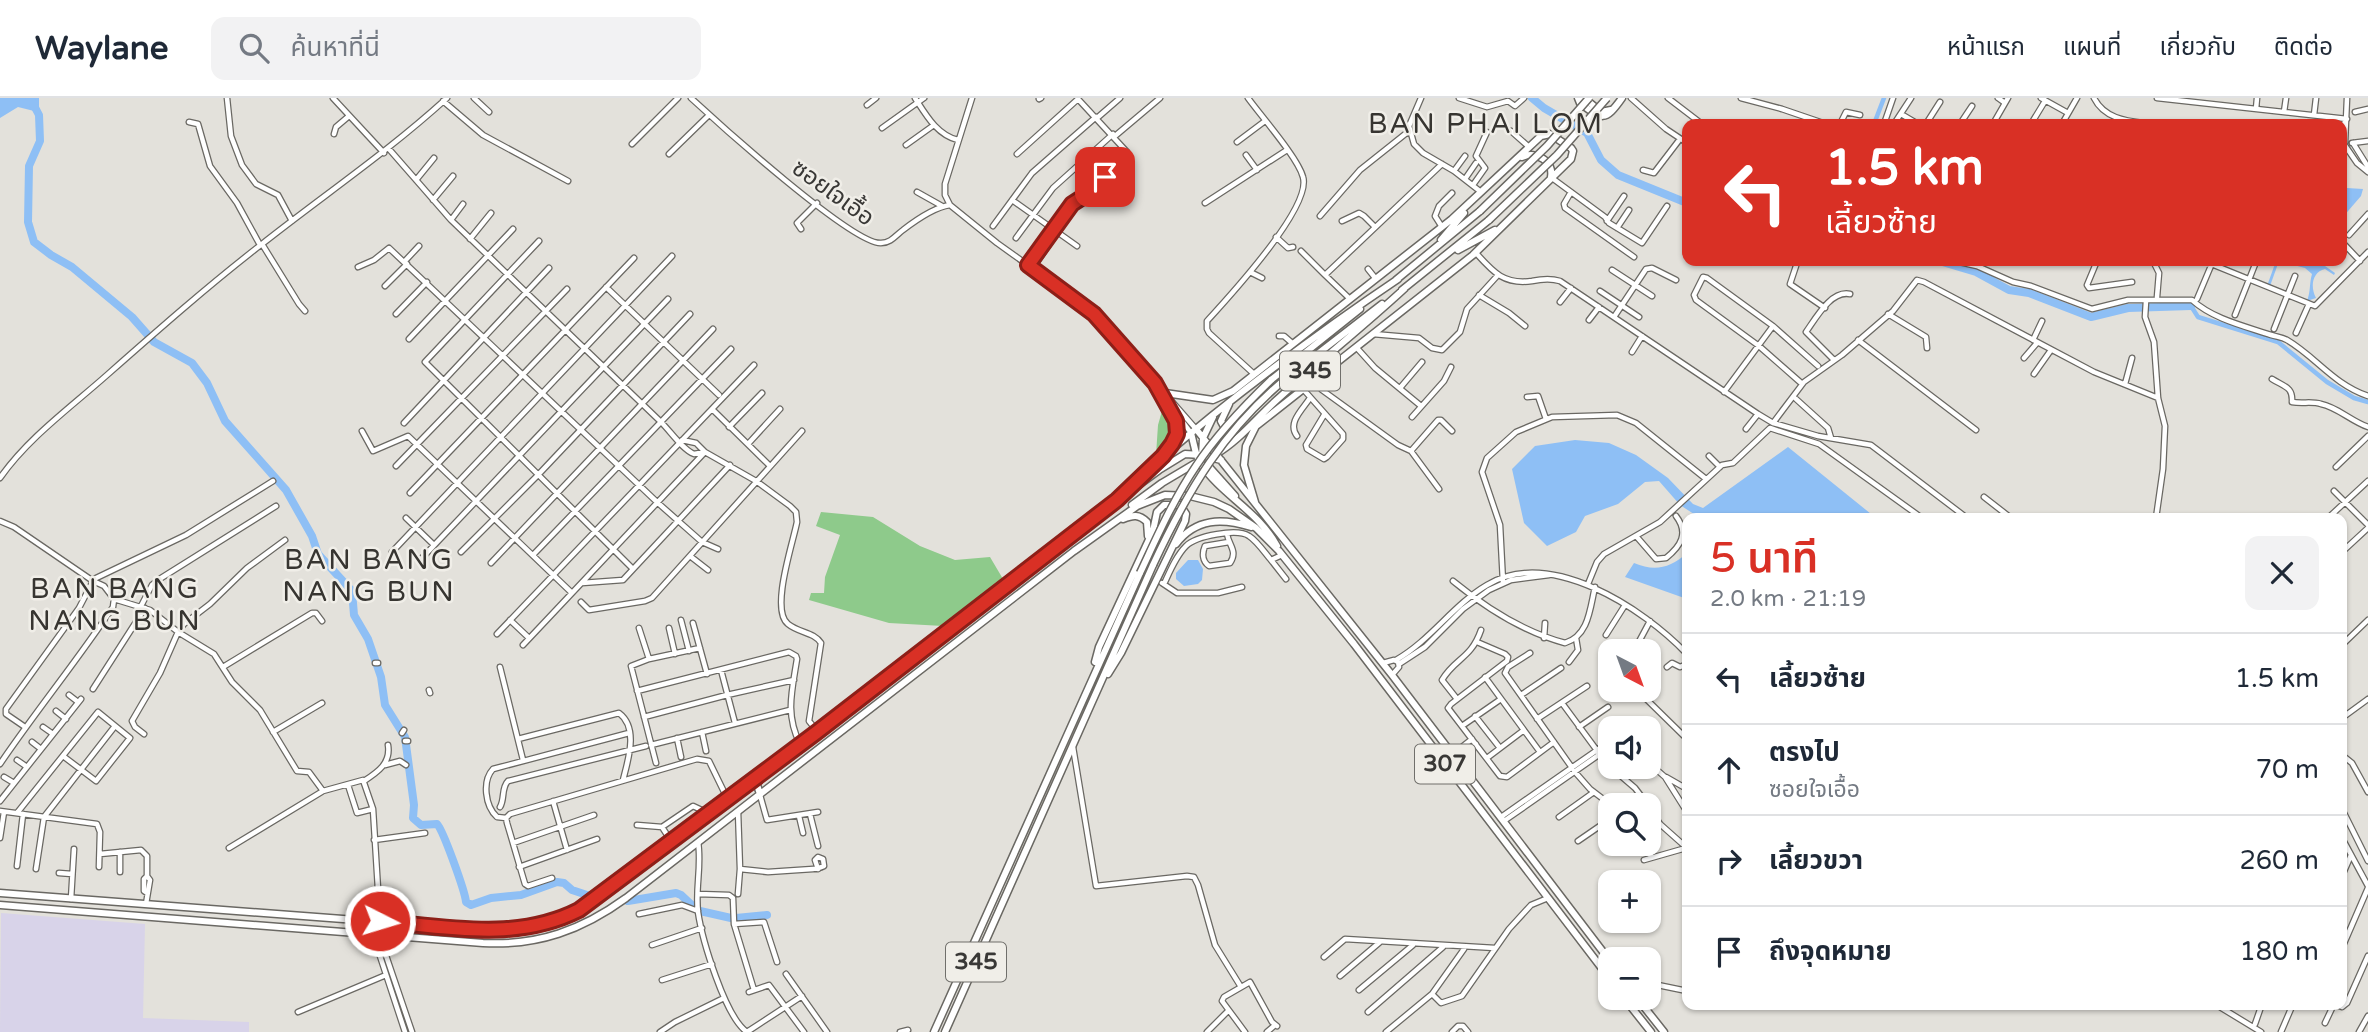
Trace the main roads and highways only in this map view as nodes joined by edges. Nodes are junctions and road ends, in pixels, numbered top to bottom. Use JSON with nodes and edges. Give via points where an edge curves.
{"nodes":[{"id":1,"x":1578,"y":98,"type":"edge"},
{"id":2,"x":1589,"y":98,"type":"edge"},
{"id":3,"x":1606,"y":98,"type":"edge"},
{"id":4,"x":1622,"y":98,"type":"edge"},
{"id":5,"x":1517,"y":159,"type":"junction"},
{"id":6,"x":1551,"y":179,"type":"junction"},
{"id":7,"x":1475,"y":199,"type":"junction"},
{"id":8,"x":1502,"y":226,"type":"junction"},
{"id":9,"x":1431,"y":252,"type":"junction"},
{"id":10,"x":1444,"y":258,"type":"junction"},
{"id":11,"x":1398,"y":279,"type":"junction"},
{"id":12,"x":1405,"y":288,"type":"junction"},
{"id":13,"x":1301,"y":345,"type":"junction"},
{"id":14,"x":1262,"y":367,"type":"junction"},
{"id":15,"x":1242,"y":384,"type":"junction"},
{"id":16,"x":1165,"y":393,"type":"road end"},
{"id":17,"x":1235,"y":396,"type":"junction"},
{"id":18,"x":1277,"y":400,"type":"junction"},
{"id":19,"x":1168,"y":405,"type":"road end"},
{"id":20,"x":1215,"y":414,"type":"junction"},
{"id":21,"x":1255,"y":427,"type":"junction"},
{"id":22,"x":1242,"y":433,"type":"junction"},
{"id":23,"x":1197,"y":434,"type":"junction"},
{"id":24,"x":1163,"y":456,"type":"junction"},
{"id":25,"x":1207,"y":457,"type":"junction"},
{"id":26,"x":1229,"y":470,"type":"junction"},
{"id":27,"x":1222,"y":481,"type":"junction"},
{"id":28,"x":1127,"y":494,"type":"junction"},
{"id":29,"x":1236,"y":498,"type":"junction"},
{"id":30,"x":1140,"y":499,"type":"junction"},
{"id":31,"x":1117,"y":500,"type":"junction"},
{"id":32,"x":1255,"y":502,"type":"junction"},
{"id":33,"x":1107,"y":527,"type":"junction"},
{"id":34,"x":1256,"y":528,"type":"junction"},
{"id":35,"x":1147,"y":541,"type":"junction"},
{"id":36,"x":1172,"y":550,"type":"junction"},
{"id":37,"x":1281,"y":553,"type":"junction"},
{"id":38,"x":1092,"y":678,"type":"junction"},
{"id":39,"x":1094,"y":698,"type":"junction"},
{"id":40,"x":769,"y":767,"type":"junction"},
{"id":41,"x":779,"y":778,"type":"junction"},
{"id":42,"x":748,"y":782,"type":"junction"},
{"id":43,"x":760,"y":794,"type":"junction"},
{"id":44,"x":0,"y":894,"type":"edge"},
{"id":45,"x":143,"y":904,"type":"junction"},
{"id":46,"x":0,"y":905,"type":"edge"},
{"id":47,"x":167,"y":905,"type":"junction"},
{"id":48,"x":138,"y":917,"type":"junction"},
{"id":49,"x":166,"y":919,"type":"junction"},
{"id":50,"x":1584,"y":926,"type":"junction"},
{"id":51,"x":1575,"y":933,"type":"junction"},
{"id":52,"x":1600,"y":947,"type":"edge"},
{"id":53,"x":1598,"y":963,"type":"edge"},
{"id":54,"x":1634,"y":1010,"type":"edge"},
{"id":55,"x":1647,"y":1010,"type":"edge"},
{"id":56,"x":946,"y":1029,"type":"edge"},
{"id":57,"x":934,"y":1032,"type":"edge"},
{"id":58,"x":1651,"y":1032,"type":"edge"},
{"id":59,"x":1664,"y":1032,"type":"edge"}],
"edges":[{"from":1,"to":4,"type":"main road","via":[[1602,113]]},
{"from":2,"to":9,"type":"main road","number":"345","bridge":true,"via":[[1547,146]]},
{"from":3,"to":10,"type":"main road","number":"345","bridge":true,"via":[[1557,155]]},
{"from":5,"to":6,"type":"main road","via":[[1536,155],[1550,166]]},
{"from":5,"to":6,"type":"main road","via":[[1541,136],[1550,134],[1573,151]]},
{"from":5,"to":7,"type":"main road"},
{"from":6,"to":8,"type":"main road"},
{"from":7,"to":9,"type":"main road"},
{"from":7,"to":14,"type":"main road"},
{"from":8,"to":10,"type":"main road"},
{"from":8,"to":21,"type":"main road","via":[[1478,256]]},
{"from":9,"to":11,"type":"main road","number":"345"},
{"from":10,"to":12,"type":"main road","number":"345"},
{"from":11,"to":13,"type":"main road","number":"345"},
{"from":11,"to":38,"type":"main road","number":"345","bridge":true,"via":[[1271,380],[1195,467]]},
{"from":12,"to":18,"type":"main road","number":"345"},
{"from":12,"to":39,"type":"main road","number":"345","bridge":true,"via":[[1289,376],[1210,460],[1153,565]]},
{"from":13,"to":14,"type":"main road"},
{"from":13,"to":17,"type":"main road","number":"345"},
{"from":14,"to":15,"type":"main road"},
{"from":15,"to":16,"type":"main road","via":[[1213,400]]},
{"from":15,"to":17,"type":"main road"},
{"from":17,"to":20,"type":"main road","number":"345"},
{"from":17,"to":22,"type":"main road","via":[[1222,425],[1233,435]]},
{"from":18,"to":21,"type":"main road"},
{"from":18,"to":22,"type":"main road","number":"345"},
{"from":19,"to":24,"type":"main road","via":[[1177,430]]},
{"from":20,"to":23,"type":"main road"},
{"from":20,"to":23,"type":"main road","number":"345"},
{"from":21,"to":32,"type":"main road","via":[[1246,446],[1244,466]]},
{"from":22,"to":23,"type":"main road","via":[[1223,440]]},
{"from":22,"to":25,"type":"main road","number":"345"},
{"from":23,"to":24,"type":"main road"},
{"from":23,"to":25,"type":"main road","number":"307"},
{"from":23,"to":25,"type":"main road"},
{"from":23,"to":25,"type":"main road","number":"307"},
{"from":24,"to":31,"type":"main road"},
{"from":25,"to":26,"type":"main road","number":"307"},
{"from":25,"to":27,"type":"main road"},
{"from":25,"to":28,"type":"main road","via":[[1181,456]]},
{"from":25,"to":29,"type":"main road","number":"307","via":[[1226,492]]},
{"from":25,"to":30,"type":"main road"},
{"from":26,"to":27,"type":"main road","via":[[1221,469]]},
{"from":26,"to":32,"type":"main road","number":"307"},
{"from":27,"to":29,"type":"main road"},
{"from":28,"to":30,"type":"main road","via":[[1138,493]]},
{"from":28,"to":31,"type":"main road"},
{"from":29,"to":37,"type":"main road","number":"307"},
{"from":30,"to":33,"type":"main road"},
{"from":31,"to":40,"type":"main road"},
{"from":32,"to":50,"type":"main road","number":"307"},
{"from":33,"to":34,"type":"main road","via":[[1137,506],[1172,495],[1214,502]]},
{"from":33,"to":35,"type":"main road","via":[[1139,515],[1147,522]]},
{"from":33,"to":41,"type":"main road"},
{"from":34,"to":36,"type":"main road","via":[[1232,522],[1205,523],[1187,532]]},
{"from":34,"to":37,"type":"main road"},
{"from":35,"to":36,"type":"main road","via":[[1160,507],[1180,505],[1186,514]]},
{"from":35,"to":38,"type":"main road","via":[[1099,648]]},
{"from":36,"to":39,"type":"main road","via":[[1160,582]]},
{"from":37,"to":51,"type":"main road","number":"307"},
{"from":38,"to":57,"type":"main road","number":"345"},
{"from":39,"to":56,"type":"main road","number":"345"},
{"from":40,"to":41,"type":"main road","via":[[768,777]]},
{"from":40,"to":42,"type":"main road"},
{"from":41,"to":43,"type":"main road"},
{"from":42,"to":43,"type":"main road","via":[[757,785]]},
{"from":42,"to":47,"type":"main road","via":[[591,902],[543,924],[505,930]]},
{"from":43,"to":49,"type":"main road","via":[[611,908],[557,936],[499,944]]},
{"from":44,"to":45,"type":"main road"},
{"from":45,"to":47,"type":"main road"},
{"from":45,"to":48,"type":"main road","via":[[145,912]]},
{"from":46,"to":48,"type":"main road"},
{"from":47,"to":49,"type":"main road","via":[[159,912]]},
{"from":48,"to":49,"type":"main road"},
{"from":50,"to":51,"type":"main road"},
{"from":50,"to":52,"type":"main road","number":"307"},
{"from":51,"to":53,"type":"main road","number":"307"},
{"from":54,"to":58,"type":"main road"},
{"from":55,"to":59,"type":"main road"}]}
